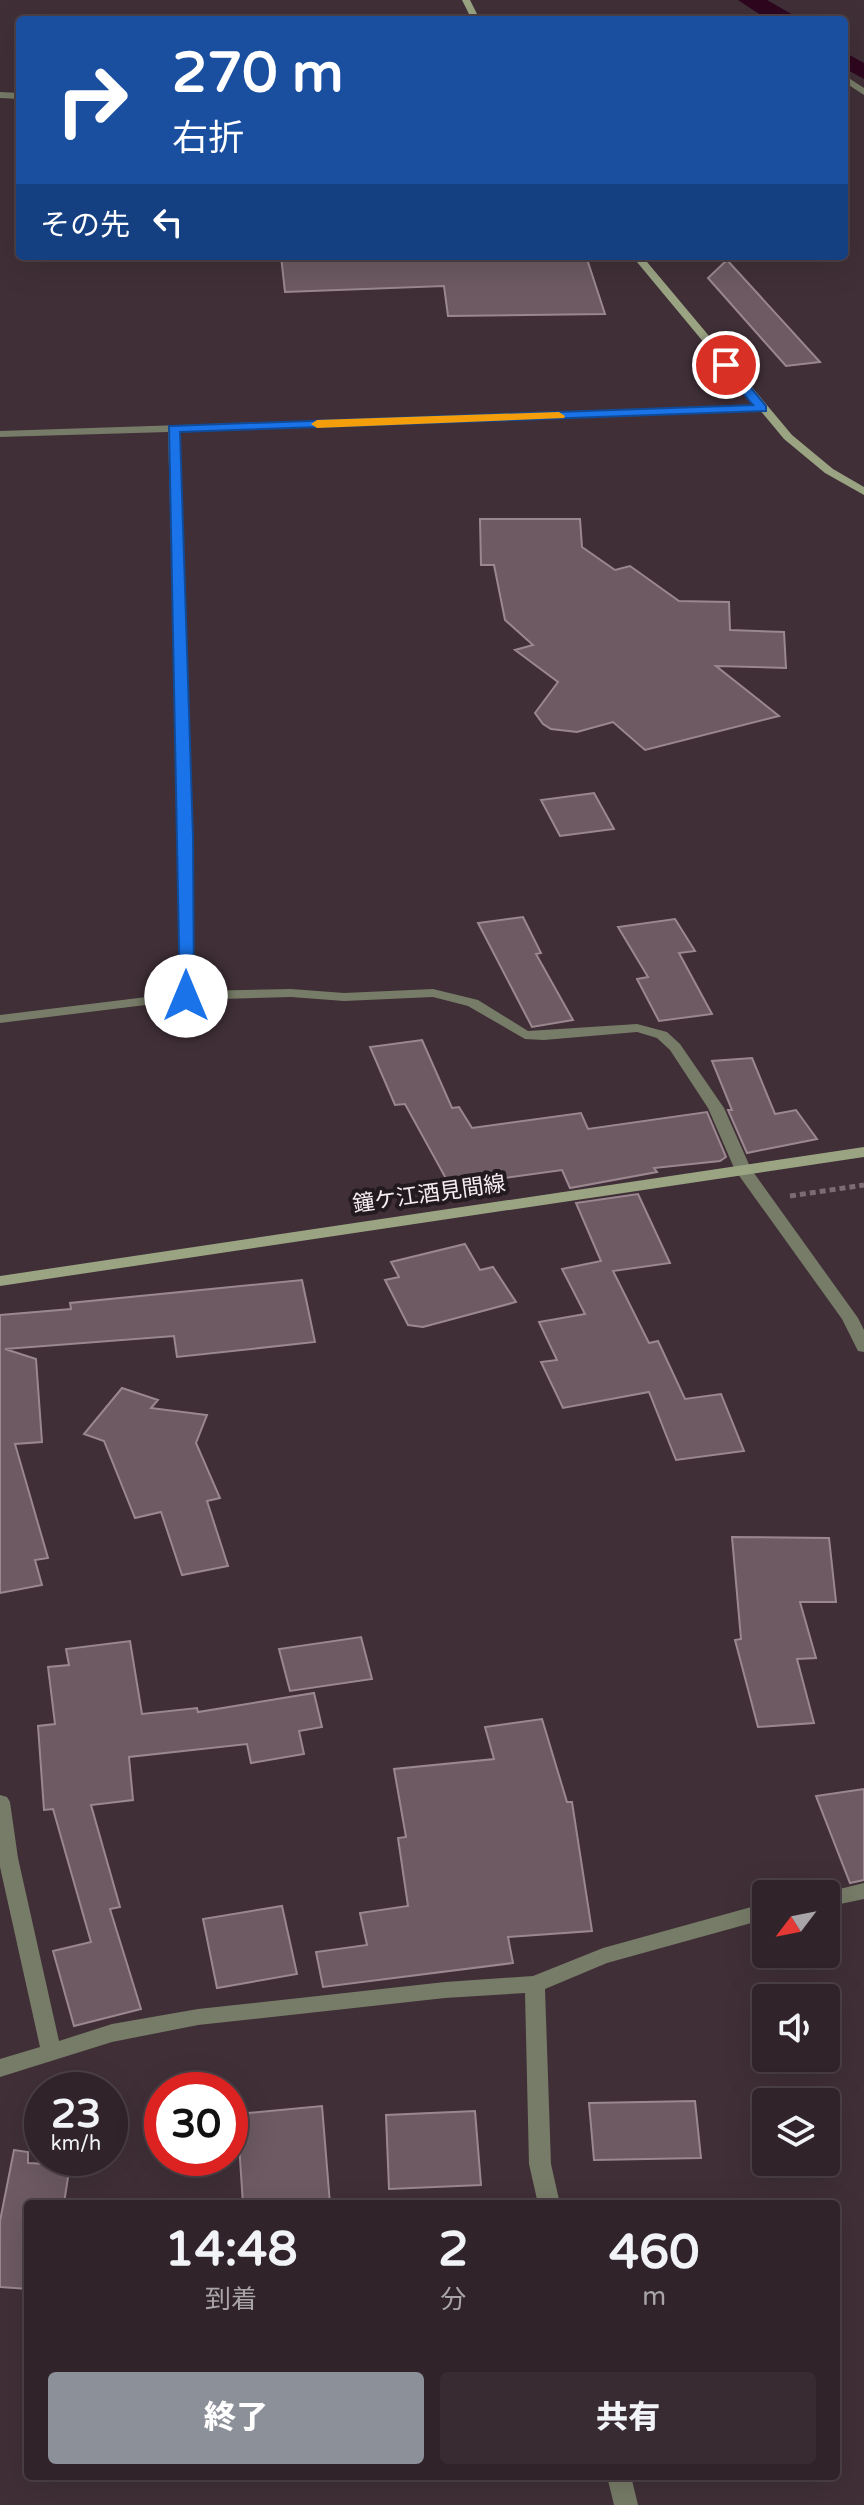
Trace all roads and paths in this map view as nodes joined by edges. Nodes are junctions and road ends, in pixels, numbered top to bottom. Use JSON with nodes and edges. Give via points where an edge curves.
{"nodes":[{"id":1,"x":848,"y":75,"type":"edge"},
{"id":2,"x":864,"y":92,"type":"edge"},
{"id":3,"x":640,"y":260,"type":"edge"},
{"id":4,"x":762,"y":409,"type":"junction"},
{"id":5,"x":173,"y":429,"type":"junction"},
{"id":6,"x":0,"y":434,"type":"edge"},
{"id":7,"x":864,"y":492,"type":"edge"},
{"id":8,"x":186,"y":996,"type":"junction"},
{"id":9,"x":0,"y":1019,"type":"edge"},
{"id":10,"x":864,"y":1152,"type":"edge"},
{"id":11,"x":743,"y":1170,"type":"junction"},
{"id":12,"x":864,"y":1185,"type":"edge"},
{"id":13,"x":764,"y":1199,"type":"junction"},
{"id":14,"x":0,"y":1281,"type":"edge"},
{"id":15,"x":864,"y":1347,"type":"edge"},
{"id":16,"x":0,"y":1802,"type":"edge"},
{"id":17,"x":864,"y":1891,"type":"edge"},
{"id":18,"x":840,"y":1896,"type":"edge"},
{"id":19,"x":752,"y":1915,"type":"edge"},
{"id":20,"x":535,"y":1984,"type":"junction"},
{"id":21,"x":51,"y":2051,"type":"junction"},
{"id":22,"x":0,"y":2068,"type":"edge"},
{"id":23,"x":548,"y":2200,"type":"edge"},
{"id":24,"x":620,"y":2480,"type":"edge"},
{"id":25,"x":626,"y":2505,"type":"edge"}],
"edges":[{"from":1,"to":2,"type":"street"},
{"from":3,"to":4,"type":"main road"},
{"from":4,"to":5,"type":"street"},
{"from":4,"to":7,"type":"main road","via":[[810,457]]},
{"from":5,"to":6,"type":"street"},
{"from":5,"to":8,"type":"street"},
{"from":8,"to":9,"type":"street"},
{"from":8,"to":11,"type":"street","via":[[433,993],[473,1003],[525,1035],[637,1028],[662,1035],[716,1108]]},
{"from":10,"to":11,"type":"main road","name":"鐘ケ江酒見間線"},
{"from":11,"to":13,"type":"street"},
{"from":11,"to":14,"type":"main road","name":"鐘ケ江酒見間線"},
{"from":12,"to":13,"type":"path"},
{"from":13,"to":15,"type":"street","via":[[850,1318]]},
{"from":16,"to":21,"type":"street"},
{"from":17,"to":18,"type":"street"},
{"from":19,"to":20,"type":"street","via":[[603,1956]]},
{"from":20,"to":21,"type":"street","via":[[198,2017]]},
{"from":20,"to":23,"type":"street","via":[[540,2164]]},
{"from":21,"to":22,"type":"street"},
{"from":24,"to":25,"type":"street"}]}
